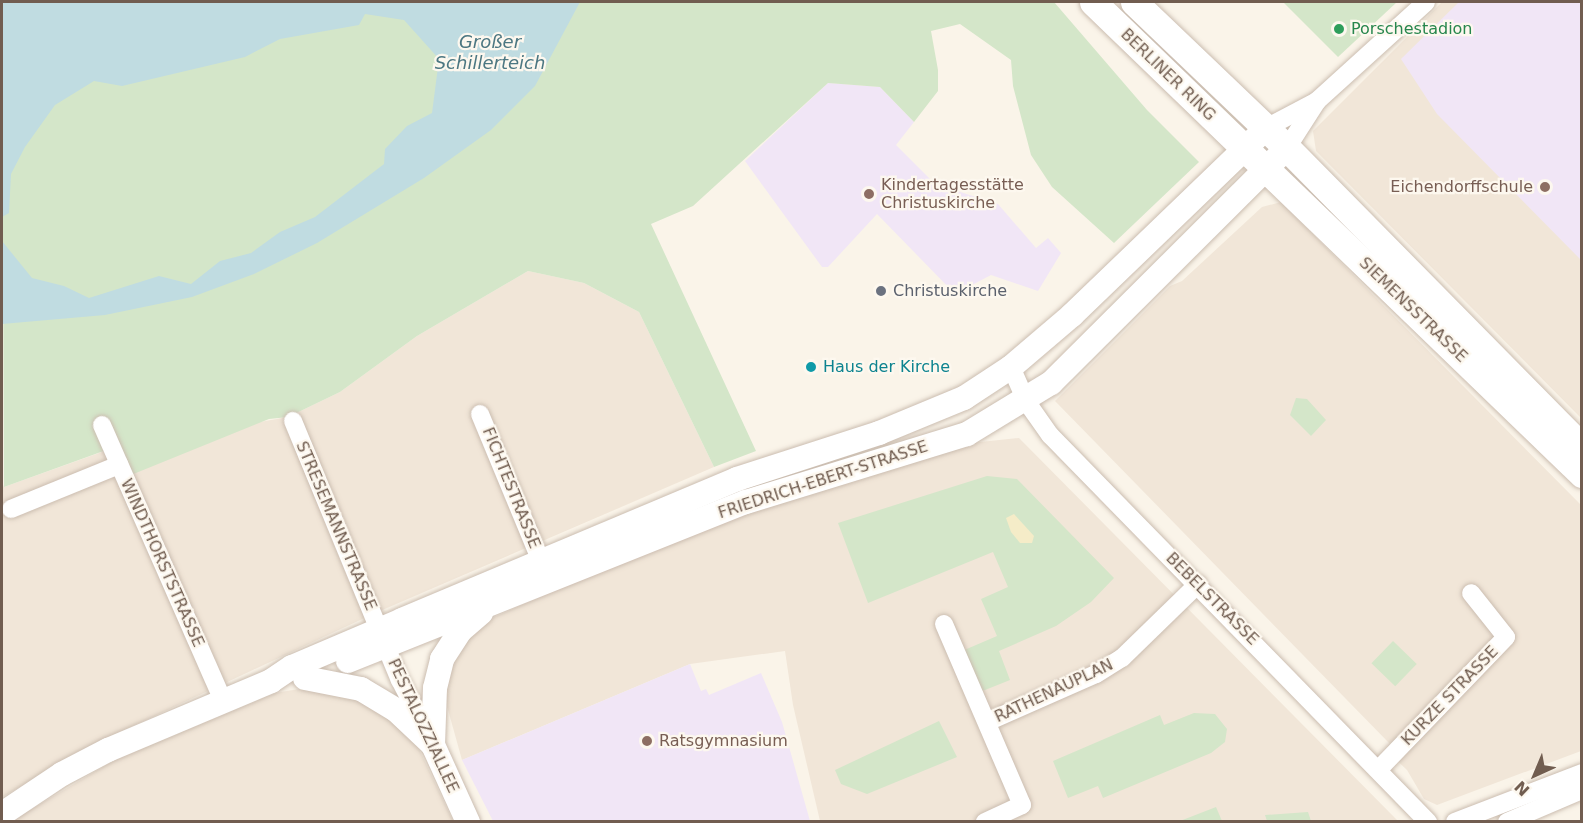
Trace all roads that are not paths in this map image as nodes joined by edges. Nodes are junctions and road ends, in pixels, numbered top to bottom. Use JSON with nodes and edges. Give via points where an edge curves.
{"nodes":[{"id":1,"x":1092,"y":2,"type":"edge"},
{"id":2,"x":1134,"y":2,"type":"edge"},
{"id":3,"x":1426,"y":2,"type":"edge"},
{"id":4,"x":1317,"y":101,"type":"junction"},
{"id":5,"x":1266,"y":128,"type":"junction"},
{"id":6,"x":1244,"y":148,"type":"junction"},
{"id":7,"x":1287,"y":148,"type":"junction"},
{"id":8,"x":1267,"y":170,"type":"junction"},
{"id":9,"x":1011,"y":367,"type":"junction"},
{"id":10,"x":1026,"y":401,"type":"junction"},
{"id":11,"x":480,"y":414,"type":"dead end"},
{"id":12,"x":293,"y":422,"type":"dead end"},
{"id":13,"x":102,"y":425,"type":"dead end"},
{"id":14,"x":1581,"y":447,"type":"edge"},
{"id":15,"x":119,"y":465,"type":"junction"},
{"id":16,"x":1581,"y":474,"type":"edge"},
{"id":17,"x":11,"y":509,"type":"dead end"},
{"id":18,"x":545,"y":571,"type":"junction"},
{"id":19,"x":1198,"y":584,"type":"junction"},
{"id":20,"x":1471,"y":593,"type":"dead end"},
{"id":21,"x":489,"y":606,"type":"junction"},
{"id":22,"x":944,"y":624,"type":"dead end"},
{"id":23,"x":383,"y":638,"type":"junction"},
{"id":24,"x":305,"y":678,"type":"junction"},
{"id":25,"x":271,"y":681,"type":"junction"},
{"id":26,"x":223,"y":700,"type":"junction"},
{"id":27,"x":987,"y":722,"type":"junction"},
{"id":28,"x":433,"y":745,"type":"junction"},
{"id":29,"x":1379,"y":769,"type":"junction"},
{"id":30,"x":1581,"y":773,"type":"edge"},
{"id":31,"x":1581,"y":790,"type":"edge"},
{"id":32,"x":2,"y":814,"type":"edge"},
{"id":33,"x":468,"y":822,"type":"edge"},
{"id":34,"x":985,"y":822,"type":"edge"},
{"id":35,"x":1428,"y":822,"type":"edge"},
{"id":36,"x":1455,"y":822,"type":"edge"},
{"id":37,"x":1507,"y":822,"type":"edge"}],
"edges":[{"from":1,"to":6,"type":"main road","name":"BERLINER RING"},
{"from":2,"to":5,"type":"main road","name":"BERLINER RING"},
{"from":3,"to":4,"type":"street"},
{"from":4,"to":5,"type":"street"},
{"from":4,"to":7,"type":"street"},
{"from":5,"to":6,"type":"street","name":"FRIEDRICH-EBERT-STRASSE"},
{"from":5,"to":7,"type":"main road","name":"SIEMENSSTRASSE"},
{"from":6,"to":8,"type":"main road","name":"SIEMENSSTRASSE"},
{"from":6,"to":9,"type":"street","name":"FRIEDRICH-EBERT-STRASSE","via":[[1072,315]]},
{"from":7,"to":8,"type":"street","name":"FRIEDRICH-EBERT-STRASSE"},
{"from":7,"to":14,"type":"main road","name":"SIEMENSSTRASSE"},
{"from":8,"to":10,"type":"street","name":"FRIEDRICH-EBERT-STRASSE","via":[[1051,383]]},
{"from":8,"to":16,"type":"main road","name":"SIEMENSSTRASSE"},
{"from":9,"to":10,"type":"street","name":"BEBELSTRASSE"},
{"from":9,"to":18,"type":"street","name":"FRIEDRICH-EBERT-STRASSE","via":[[964,399],[879,433],[737,479]]},
{"from":10,"to":18,"type":"street","name":"FRIEDRICH-EBERT-STRASSE","via":[[967,434],[746,502]]},
{"from":10,"to":19,"type":"street","name":"BEBELSTRASSE","via":[[1050,435]]},
{"from":11,"to":18,"type":"street","name":"FICHTESTRASSE"},
{"from":12,"to":23,"type":"street","name":"STRESEMANNSTRASSE"},
{"from":13,"to":15,"type":"street","name":"WINDTHORSTSTRASSE"},
{"from":15,"to":17,"type":"street"},
{"from":15,"to":26,"type":"street","name":"WINDTHORSTSTRASSE"},
{"from":18,"to":21,"type":"street","name":"FRIEDRICH-EBERT-STRASSE"},
{"from":18,"to":23,"type":"street","name":"FRIEDRICH-EBERT-STRASSE"},
{"from":19,"to":27,"type":"street","name":"RATHENAUPLAN","via":[[1122,658],[1096,674]]},
{"from":19,"to":29,"type":"street","name":"BEBELSTRASSE"},
{"from":20,"to":29,"type":"street","name":"KURZE STRASSE","via":[[1506,637]]},
{"from":21,"to":23,"type":"street","name":"FRIEDRICH-EBERT-STRASSE"},
{"from":21,"to":28,"type":"street","via":[[460,632],[442,659],[435,688]]},
{"from":22,"to":27,"type":"street","name":"RATHENAUPLAN"},
{"from":23,"to":24,"type":"street","name":"FRIEDRICH-EBERT-STRASSE"},
{"from":23,"to":25,"type":"street","name":"FRIEDRICH-EBERT-STRASSE","via":[[292,667]]},
{"from":23,"to":28,"type":"street","name":"PESTALOZZIALLEE"},
{"from":24,"to":25,"type":"street","name":"FRIEDRICH-EBERT-STRASSE"},
{"from":24,"to":28,"type":"street","via":[[342,683],[380,698]]},
{"from":25,"to":26,"type":"street","name":"FRIEDRICH-EBERT-STRASSE"},
{"from":26,"to":32,"type":"street","name":"FRIEDRICH-EBERT-STRASSE","via":[[108,750],[62,774]]},
{"from":27,"to":34,"type":"street","name":"RATHENAUPLAN","via":[[1022,805]]},
{"from":28,"to":33,"type":"street","name":"PESTALOZZIALLEE"},
{"from":29,"to":35,"type":"street","name":"BEBELSTRASSE"},
{"from":30,"to":36,"type":"street"},
{"from":31,"to":37,"type":"street"}]}
